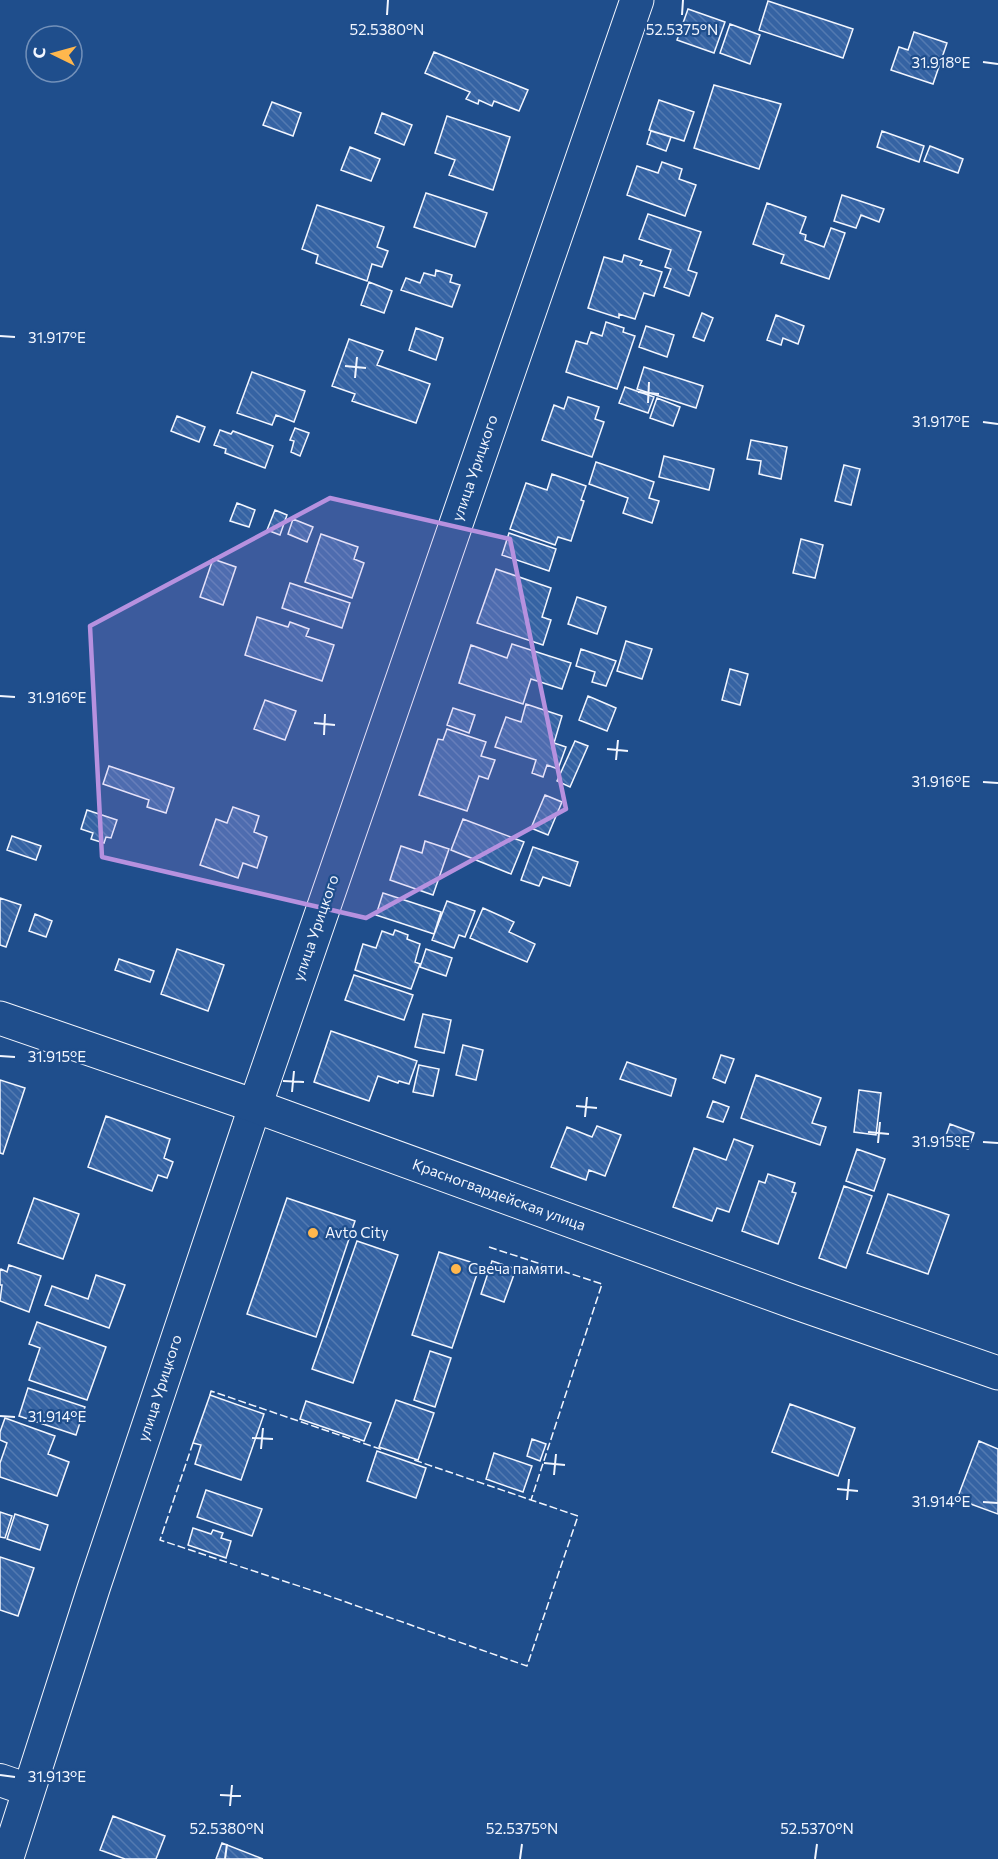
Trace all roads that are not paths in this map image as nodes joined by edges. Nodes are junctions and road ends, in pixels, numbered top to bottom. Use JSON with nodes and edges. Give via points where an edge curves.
{"nodes":[{"id":1,"x":638,"y":0,"type":"edge"},
{"id":2,"x":0,"y":1018,"type":"edge"},
{"id":3,"x":255,"y":1106,"type":"junction"},
{"id":4,"x":998,"y":1372,"type":"edge"},
{"id":5,"x":14,"y":1785,"type":"edge"},
{"id":6,"x":7,"y":1859,"type":"edge"}],
"edges":[{"from":1,"to":3,"type":"street","name":"улица Урицкого"},
{"from":2,"to":3,"type":"street","name":"Красногвардейская улица"},
{"from":3,"to":4,"type":"street","name":"Красногвардейская улица"},
{"from":3,"to":5,"type":"street","name":"улица Урицкого","via":[[94,1587]]},
{"from":5,"to":6,"type":"street","name":"улица Урицкого"}]}
